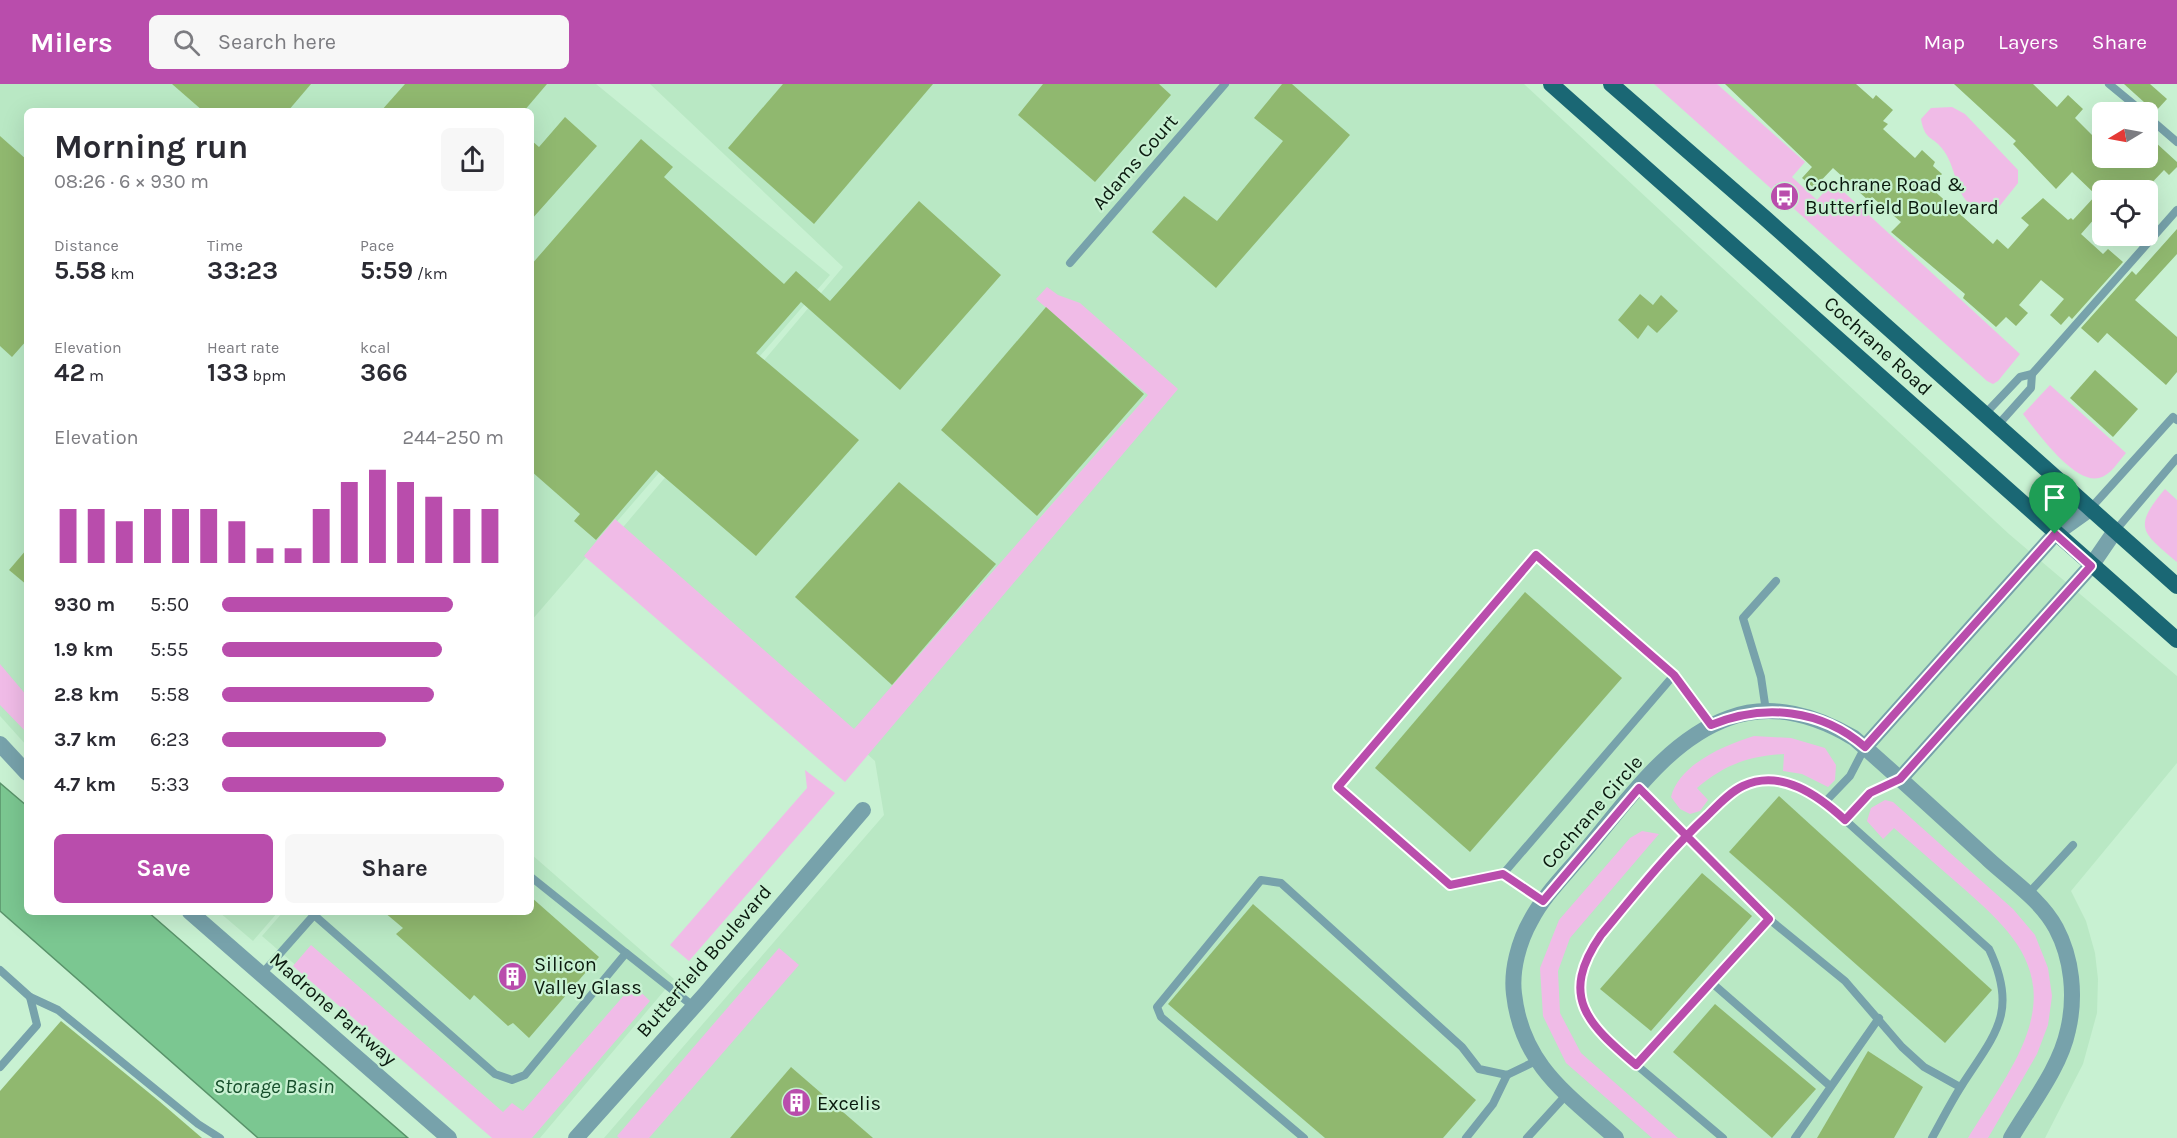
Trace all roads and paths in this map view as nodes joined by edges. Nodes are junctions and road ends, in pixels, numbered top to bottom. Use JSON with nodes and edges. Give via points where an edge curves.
{"nodes":[{"id":1,"x":1225,"y":84,"type":"edge"},
{"id":2,"x":1551,"y":84,"type":"edge"},
{"id":3,"x":1611,"y":84,"type":"edge"},
{"id":4,"x":2109,"y":84,"type":"edge"},
{"id":5,"x":2131,"y":102,"type":"edge"},
{"id":6,"x":2158,"y":126,"type":"edge"},
{"id":7,"x":2177,"y":142,"type":"edge"},
{"id":8,"x":2177,"y":210,"type":"edge"},
{"id":9,"x":1070,"y":262,"type":"dead end"},
{"id":10,"x":2032,"y":374,"type":"junction"},
{"id":11,"x":2175,"y":418,"type":"edge"},
{"id":12,"x":1990,"y":420,"type":"junction"},
{"id":13,"x":2177,"y":458,"type":"edge"},
{"id":14,"x":2090,"y":509,"type":"junction"},
{"id":15,"x":2115,"y":531,"type":"junction"},
{"id":16,"x":2055,"y":534,"type":"junction"},
{"id":17,"x":2091,"y":566,"type":"junction"},
{"id":18,"x":1776,"y":581,"type":"dead end"},
{"id":19,"x":2177,"y":586,"type":"edge"},
{"id":20,"x":2177,"y":640,"type":"edge"},
{"id":21,"x":1674,"y":675,"type":"junction"},
{"id":22,"x":1766,"y":711,"type":"junction"},
{"id":23,"x":1711,"y":725,"type":"junction"},
{"id":24,"x":0,"y":744,"type":"edge"},
{"id":25,"x":1865,"y":747,"type":"junction"},
{"id":26,"x":24,"y":770,"type":"edge"},
{"id":27,"x":1900,"y":779,"type":"junction"},
{"id":28,"x":1639,"y":788,"type":"junction"},
{"id":29,"x":1825,"y":802,"type":"junction"},
{"id":30,"x":863,"y":810,"type":"dead end"},
{"id":31,"x":1845,"y":820,"type":"junction"},
{"id":32,"x":1686,"y":835,"type":"junction"},
{"id":33,"x":2073,"y":845,"type":"dead end"},
{"id":34,"x":1503,"y":874,"type":"junction"},
{"id":35,"x":534,"y":879,"type":"edge"},
{"id":36,"x":2028,"y":894,"type":"junction"},
{"id":37,"x":1543,"y":901,"type":"junction"},
{"id":38,"x":193,"y":915,"type":"edge"},
{"id":39,"x":314,"y":915,"type":"edge"},
{"id":40,"x":316,"y":915,"type":"edge"},
{"id":41,"x":1769,"y":919,"type":"junction"},
{"id":42,"x":626,"y":953,"type":"junction"},
{"id":43,"x":0,"y":970,"type":"edge"},
{"id":44,"x":261,"y":975,"type":"junction"},
{"id":45,"x":1712,"y":983,"type":"junction"},
{"id":46,"x":30,"y":997,"type":"junction"},
{"id":47,"x":693,"y":1006,"type":"junction"},
{"id":48,"x":1879,"y":1018,"type":"junction"},
{"id":49,"x":1536,"y":1061,"type":"junction"},
{"id":50,"x":1636,"y":1065,"type":"junction"},
{"id":51,"x":0,"y":1067,"type":"edge"},
{"id":52,"x":1507,"y":1075,"type":"junction"},
{"id":53,"x":1830,"y":1086,"type":"junction"},
{"id":54,"x":1960,"y":1087,"type":"junction"},
{"id":55,"x":1567,"y":1094,"type":"junction"},
{"id":56,"x":220,"y":1138,"type":"edge"},
{"id":57,"x":449,"y":1138,"type":"edge"},
{"id":58,"x":576,"y":1138,"type":"edge"},
{"id":59,"x":1304,"y":1138,"type":"edge"},
{"id":60,"x":1466,"y":1138,"type":"edge"},
{"id":61,"x":1527,"y":1138,"type":"edge"},
{"id":62,"x":1616,"y":1138,"type":"edge"},
{"id":63,"x":1723,"y":1138,"type":"edge"},
{"id":64,"x":1795,"y":1138,"type":"edge"},
{"id":65,"x":1932,"y":1138,"type":"edge"},
{"id":66,"x":2011,"y":1138,"type":"edge"}],
"edges":[{"from":1,"to":9,"type":"lane","name":"Adams Court"},
{"from":2,"to":16,"type":"main road","name":"Cochrane Road"},
{"from":3,"to":12,"type":"main road","name":"Cochrane Road"},
{"from":4,"to":5,"type":"lane"},
{"from":6,"to":7,"type":"lane"},
{"from":8,"to":10,"type":"lane"},
{"from":10,"to":12,"type":"lane","via":[[2020,377]]},
{"from":10,"to":12,"type":"lane","via":[[2031,388]]},
{"from":11,"to":14,"type":"lane"},
{"from":12,"to":14,"type":"main road","name":"Cochrane Road"},
{"from":13,"to":15,"type":"lane"},
{"from":14,"to":15,"type":"main road","name":"Cochrane Road"},
{"from":14,"to":16,"type":"street"},
{"from":15,"to":17,"type":"street"},
{"from":15,"to":19,"type":"main road","name":"Cochrane Road"},
{"from":16,"to":17,"type":"main road","name":"Cochrane Road"},
{"from":16,"to":25,"type":"street"},
{"from":17,"to":20,"type":"main road","name":"Cochrane Road"},
{"from":17,"to":27,"type":"street"},
{"from":18,"to":22,"type":"lane","via":[[1743,618],[1761,677]]},
{"from":21,"to":23,"type":"lane"},
{"from":21,"to":34,"type":"lane"},
{"from":21,"to":34,"type":"lane","via":[[1536,555],[1338,787],[1450,885]]},
{"from":22,"to":23,"type":"street","name":"Cochrane Circle","via":[[1730,717]]},
{"from":22,"to":25,"type":"street","name":"Cochrane Circle","via":[[1831,724]]},
{"from":23,"to":28,"type":"street","name":"Cochrane Circle","via":[[1671,754]]},
{"from":24,"to":26,"type":"street"},
{"from":25,"to":27,"type":"street","name":"Cochrane Circle"},
{"from":25,"to":29,"type":"lane","via":[[1850,776]]},
{"from":27,"to":31,"type":"lane","via":[[1870,793]]},
{"from":27,"to":36,"type":"street","name":"Cochrane Circle"},
{"from":28,"to":32,"type":"lane"},
{"from":28,"to":37,"type":"street","name":"Cochrane Circle"},
{"from":29,"to":31,"type":"lane"},
{"from":29,"to":32,"type":"lane","via":[[1804,788],[1781,783],[1744,785]]},
{"from":30,"to":47,"type":"street","name":"Butterfield Boulevard"},
{"from":31,"to":54,"type":"lane","via":[[1989,950],[1996,964],[2002,985],[2000,1023]]},
{"from":32,"to":41,"type":"lane"},
{"from":32,"to":50,"type":"lane","via":[[1601,935],[1583,971],[1582,1000],[1590,1021]]},
{"from":33,"to":36,"type":"lane"},
{"from":34,"to":37,"type":"lane"},
{"from":35,"to":42,"type":"lane"},
{"from":36,"to":66,"type":"street","name":"Cochrane Circle","via":[[2048,915],[2062,942],[2072,1001],[2068,1032],[2058,1058]]},
{"from":37,"to":49,"type":"street","name":"Cochrane Circle","via":[[1522,938],[1513,993]]},
{"from":38,"to":44,"type":"street","name":"Madrone Parkway"},
{"from":39,"to":44,"type":"lane"},
{"from":40,"to":42,"type":"lane","via":[[495,1074],[512,1080],[525,1075]]},
{"from":41,"to":45,"type":"lane"},
{"from":41,"to":48,"type":"lane","via":[[1845,981]]},
{"from":42,"to":47,"type":"lane"},
{"from":43,"to":46,"type":"lane"},
{"from":44,"to":57,"type":"street","name":"Madrone Parkway"},
{"from":45,"to":50,"type":"lane"},
{"from":45,"to":53,"type":"lane"},
{"from":46,"to":51,"type":"lane","via":[[37,1025]]},
{"from":46,"to":56,"type":"lane","via":[[58,1010]]},
{"from":47,"to":58,"type":"street","name":"Butterfield Boulevard"},
{"from":48,"to":53,"type":"lane"},
{"from":48,"to":54,"type":"lane","via":[[1924,1067]]},
{"from":49,"to":52,"type":"lane"},
{"from":49,"to":55,"type":"street","name":"Cochrane Circle"},
{"from":50,"to":63,"type":"lane"},
{"from":52,"to":59,"type":"lane","via":[[1479,1069],[1462,1047],[1281,883],[1261,880],[1157,1007],[1161,1017]]},
{"from":52,"to":60,"type":"lane","via":[[1493,1104]]},
{"from":53,"to":64,"type":"lane"},
{"from":54,"to":65,"type":"lane"},
{"from":55,"to":61,"type":"lane"},
{"from":55,"to":62,"type":"street","name":"Cochrane Circle"}]}
